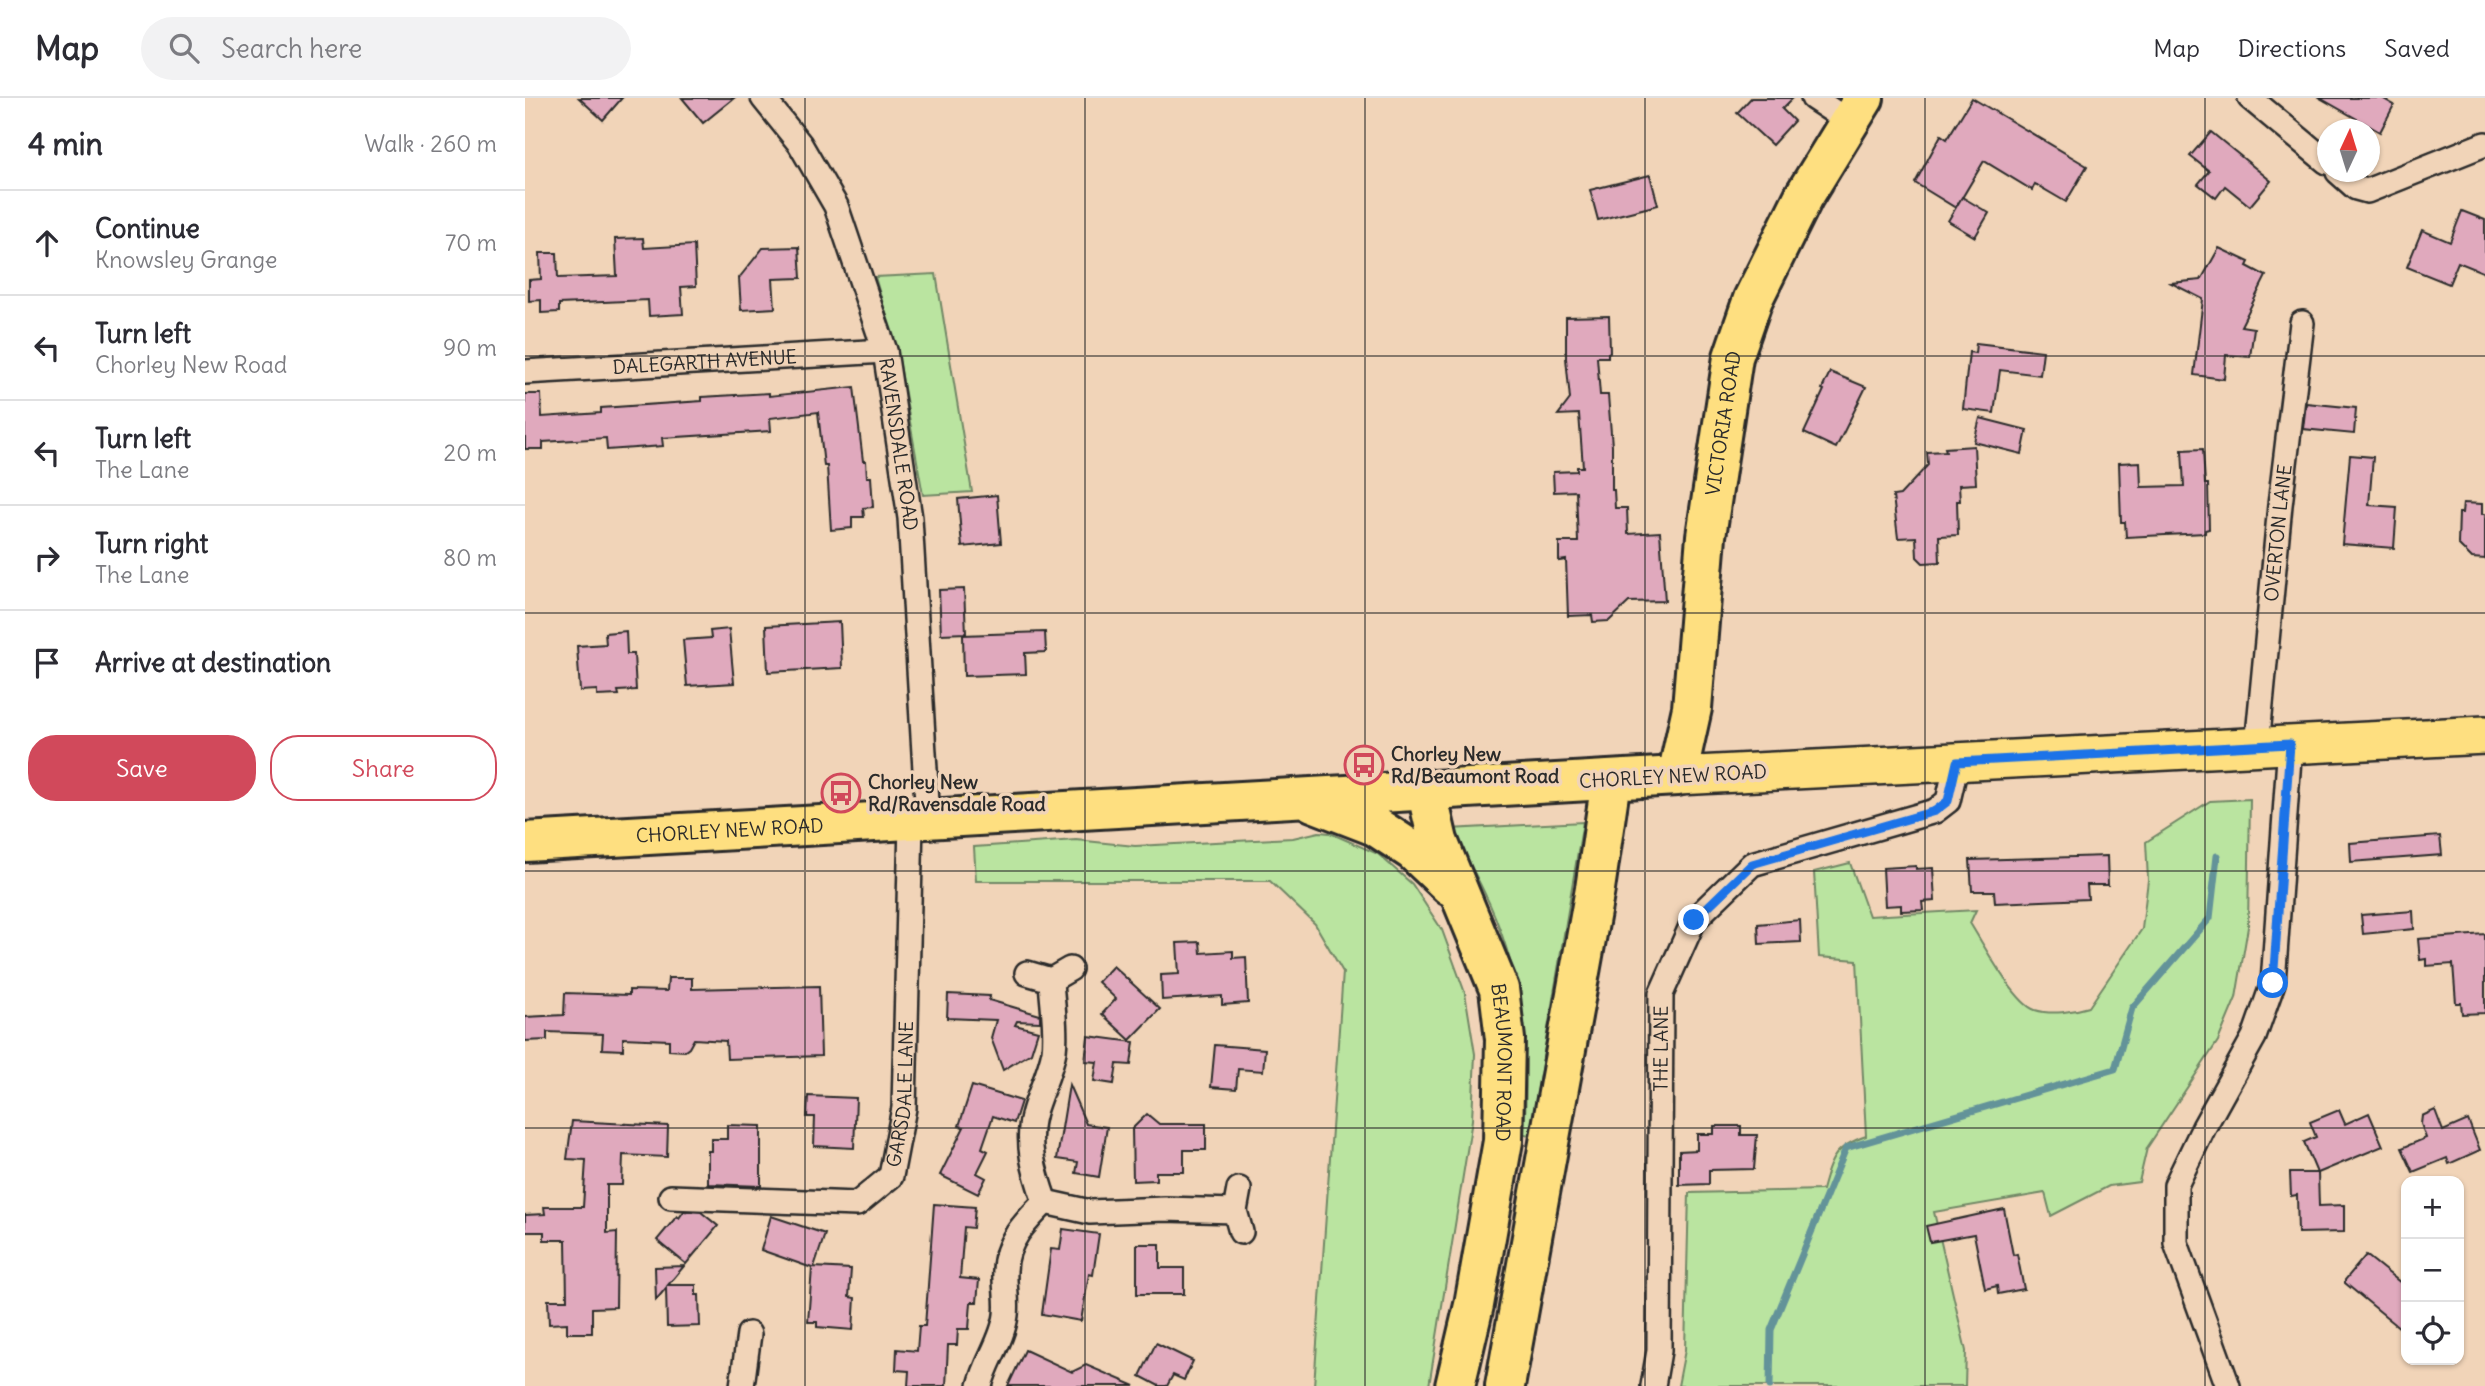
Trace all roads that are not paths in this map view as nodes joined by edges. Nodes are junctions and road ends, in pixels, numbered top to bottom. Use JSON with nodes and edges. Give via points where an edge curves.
{"nodes":[{"id":1,"x":764,"y":98,"type":"edge"},
{"id":2,"x":1813,"y":98,"type":"edge"},
{"id":3,"x":2250,"y":98,"type":"edge"},
{"id":4,"x":1856,"y":110,"type":"edge"},
{"id":5,"x":2485,"y":144,"type":"edge"},
{"id":6,"x":2317,"y":154,"type":"edge"},
{"id":7,"x":2349,"y":182,"type":"edge"},
{"id":8,"x":2302,"y":323,"type":"dead end"},
{"id":9,"x":885,"y":351,"type":"junction"},
{"id":10,"x":525,"y":372,"type":"edge"},
{"id":11,"x":2485,"y":735,"type":"edge"},
{"id":12,"x":2274,"y":745,"type":"junction"},
{"id":13,"x":1957,"y":762,"type":"junction"},
{"id":14,"x":1677,"y":776,"type":"junction"},
{"id":15,"x":1611,"y":780,"type":"junction"},
{"id":16,"x":1426,"y":789,"type":"junction"},
{"id":17,"x":1299,"y":797,"type":"junction"},
{"id":18,"x":919,"y":821,"type":"junction"},
{"id":19,"x":525,"y":842,"type":"edge"},
{"id":20,"x":1459,"y":895,"type":"junction"},
{"id":21,"x":1027,"y":973,"type":"dead end"},
{"id":22,"x":671,"y":1197,"type":"dead end"},
{"id":23,"x":1045,"y":1202,"type":"junction"},
{"id":24,"x":1238,"y":1210,"type":"dead end"},
{"id":25,"x":749,"y":1334,"type":"dead end"},
{"id":26,"x":735,"y":1384,"type":"edge"},
{"id":27,"x":980,"y":1386,"type":"edge"},
{"id":28,"x":1455,"y":1386,"type":"edge"},
{"id":29,"x":1505,"y":1386,"type":"edge"},
{"id":30,"x":1653,"y":1386,"type":"edge"},
{"id":31,"x":2228,"y":1386,"type":"edge"}],
"edges":[{"from":1,"to":9,"type":"street","name":"RAVENSDALE ROAD","via":[[800,144],[836,206]]},
{"from":2,"to":4,"type":"street"},
{"from":3,"to":6,"type":"street"},
{"from":4,"to":14,"type":"highway","name":"VICTORIA ROAD","via":[[1804,196],[1766,272],[1733,357],[1706,536],[1692,708]]},
{"from":5,"to":7,"type":"street","via":[[2367,191]]},
{"from":8,"to":12,"type":"street","name":"OVERTON LANE","via":[[2280,505]]},
{"from":9,"to":10,"type":"street","name":"DALEGARTH AVENUE"},
{"from":9,"to":18,"type":"street","name":"RAVENSDALE ROAD","via":[[911,518]]},
{"from":11,"to":12,"type":"main road","name":"CHORLEY NEW ROAD"},
{"from":12,"to":13,"type":"main road","name":"CHORLEY NEW ROAD"},
{"from":12,"to":31,"type":"street","name":"OVERTON LANE","via":[[2273,983],[2254,1037],[2176,1185],[2176,1243]]},
{"from":13,"to":14,"type":"main road","name":"CHORLEY NEW ROAD"},
{"from":13,"to":30,"type":"street","name":"THE LANE","via":[[1948,801],[1935,811],[1752,864],[1694,920],[1661,994],[1659,1351]]},
{"from":14,"to":15,"type":"highway","name":"CHORLEY NEW ROAD"},
{"from":15,"to":16,"type":"highway","name":"CHORLEY NEW ROAD"},
{"from":15,"to":29,"type":"highway"},
{"from":16,"to":17,"type":"highway","name":"CHORLEY NEW ROAD"},
{"from":16,"to":20,"type":"highway","name":"BEAUMONT ROAD","via":[[1438,841]]},
{"from":17,"to":18,"type":"highway","name":"CHORLEY NEW ROAD"},
{"from":17,"to":20,"type":"highway","via":[[1375,826],[1413,851]]},
{"from":18,"to":19,"type":"highway","name":"CHORLEY NEW ROAD"},
{"from":18,"to":22,"type":"street","name":"GARSDALE LANE","via":[[904,1108],[891,1177],[857,1204]]},
{"from":20,"to":28,"type":"highway","name":"BEAUMONT ROAD","via":[[1499,989],[1505,1040],[1503,1141]]},
{"from":21,"to":23,"type":"street","via":[[1061,975],[1055,1046],[1050,1073],[1033,1113],[1030,1143]]},
{"from":23,"to":24,"type":"street","via":[[1090,1212]]},
{"from":23,"to":27,"type":"street","via":[[1011,1243],[1004,1268],[1006,1314]]},
{"from":25,"to":26,"type":"street"}]}
